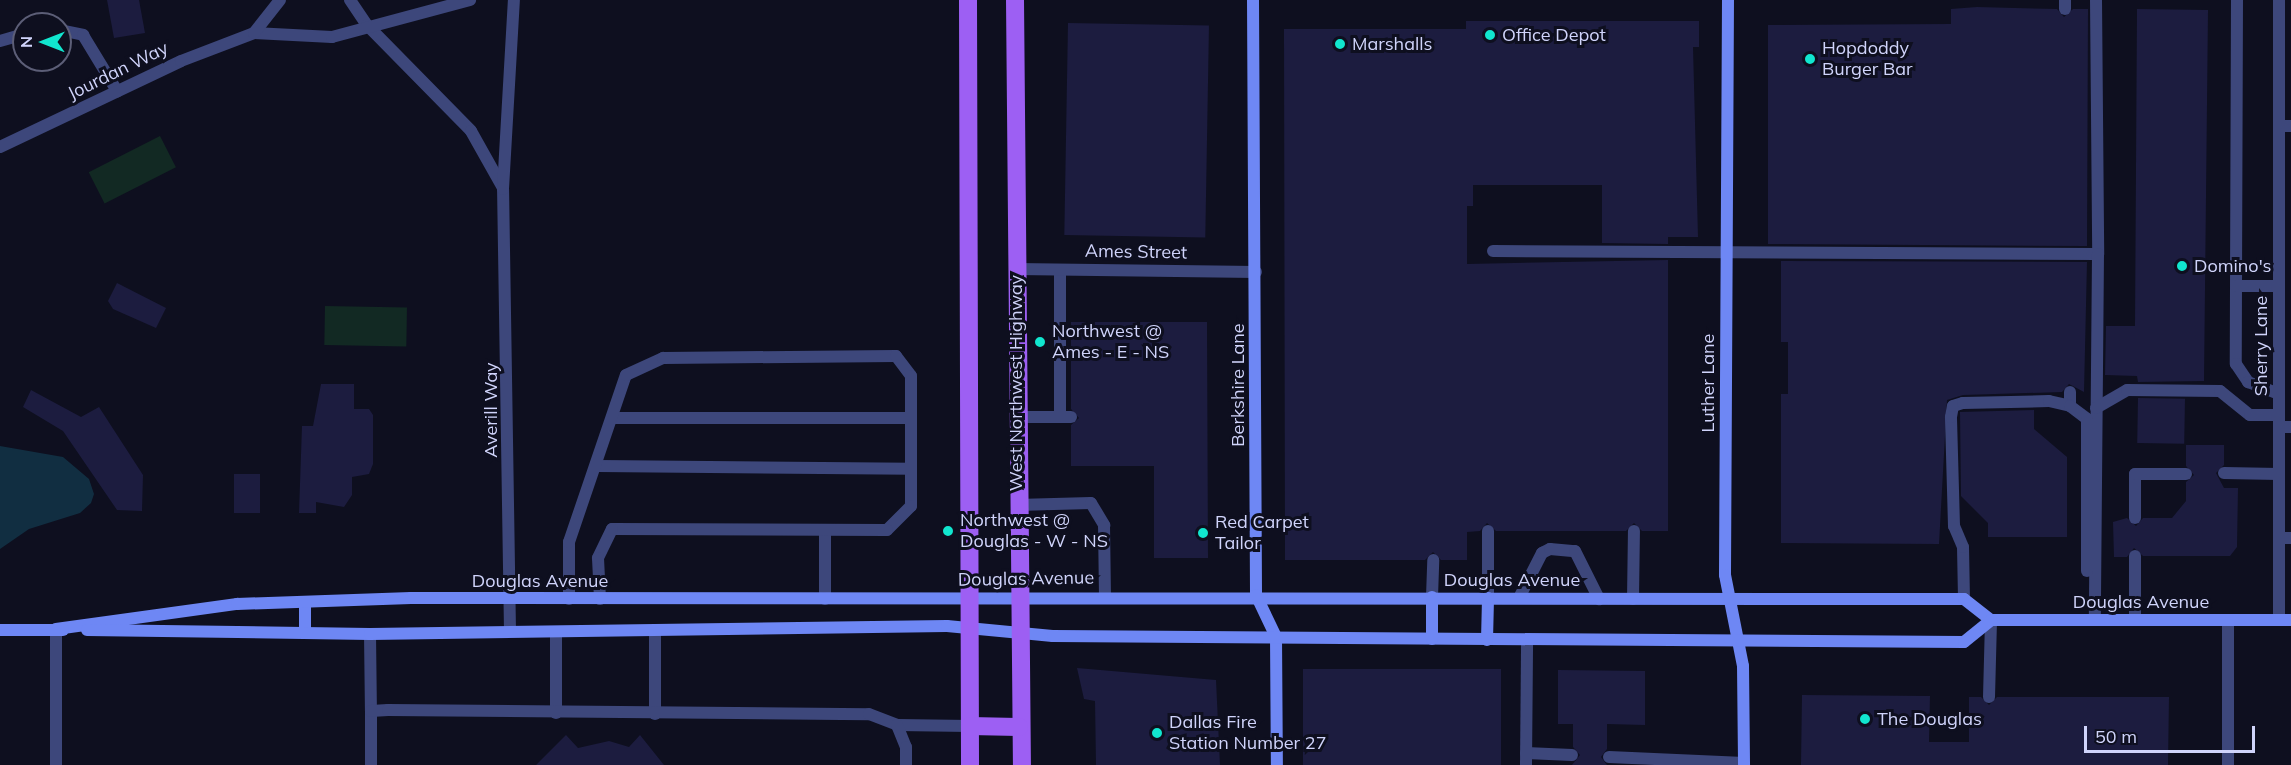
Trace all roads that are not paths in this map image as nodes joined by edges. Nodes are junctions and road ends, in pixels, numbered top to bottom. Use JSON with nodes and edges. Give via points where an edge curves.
{"nodes":[{"id":1,"x":280,"y":0,"type":"edge"},
{"id":2,"x":350,"y":0,"type":"edge"},
{"id":3,"x":470,"y":0,"type":"edge"},
{"id":4,"x":514,"y":0,"type":"edge"},
{"id":5,"x":968,"y":0,"type":"edge"},
{"id":6,"x":1015,"y":0,"type":"edge"},
{"id":7,"x":1253,"y":0,"type":"edge"},
{"id":8,"x":1728,"y":0,"type":"edge"},
{"id":9,"x":2096,"y":0,"type":"edge"},
{"id":10,"x":2237,"y":0,"type":"edge"},
{"id":11,"x":2279,"y":0,"type":"edge"},
{"id":12,"x":367,"y":25,"type":"junction"},
{"id":13,"x":72,"y":33,"type":"edge"},
{"id":14,"x":254,"y":33,"type":"junction"},
{"id":15,"x":117,"y":91,"type":"junction"},
{"id":16,"x":2285,"y":126,"type":"edge"},
{"id":17,"x":0,"y":147,"type":"edge"},
{"id":18,"x":503,"y":189,"type":"junction"},
{"id":19,"x":1727,"y":249,"type":"junction"},
{"id":20,"x":1493,"y":251,"type":"dead end"},
{"id":21,"x":2098,"y":254,"type":"junction"},
{"id":22,"x":1015,"y":269,"type":"junction"},
{"id":23,"x":1060,"y":270,"type":"junction"},
{"id":24,"x":1256,"y":272,"type":"junction"},
{"id":25,"x":2236,"y":286,"type":"junction"},
{"id":26,"x":2279,"y":286,"type":"junction"},
{"id":27,"x":2070,"y":392,"type":"dead end"},
{"id":28,"x":2279,"y":394,"type":"junction"},
{"id":29,"x":2070,"y":406,"type":"junction"},
{"id":30,"x":2096,"y":408,"type":"junction"},
{"id":31,"x":1016,"y":417,"type":"junction"},
{"id":32,"x":613,"y":418,"type":"junction"},
{"id":33,"x":911,"y":418,"type":"junction"},
{"id":34,"x":2283,"y":423,"type":"edge"},
{"id":35,"x":598,"y":466,"type":"junction"},
{"id":36,"x":911,"y":469,"type":"junction"},
{"id":37,"x":2224,"y":473,"type":"dead end"},
{"id":38,"x":2186,"y":474,"type":"dead end"},
{"id":39,"x":2279,"y":474,"type":"junction"},
{"id":40,"x":1017,"y":505,"type":"junction"},
{"id":41,"x":2135,"y":518,"type":"dead end"},
{"id":42,"x":825,"y":530,"type":"junction"},
{"id":43,"x":1488,"y":531,"type":"dead end"},
{"id":44,"x":1634,"y":531,"type":"dead end"},
{"id":45,"x":2285,"y":538,"type":"edge"},
{"id":46,"x":2135,"y":556,"type":"dead end"},
{"id":47,"x":1433,"y":560,"type":"dead end"},
{"id":48,"x":1105,"y":595,"type":"junction"},
{"id":49,"x":1256,"y":595,"type":"junction"},
{"id":50,"x":1017,"y":596,"type":"junction"},
{"id":51,"x":1432,"y":597,"type":"junction"},
{"id":52,"x":568,"y":598,"type":"junction"},
{"id":53,"x":600,"y":598,"type":"junction"},
{"id":54,"x":969,"y":598,"type":"junction"},
{"id":55,"x":1488,"y":598,"type":"junction"},
{"id":56,"x":1519,"y":598,"type":"junction"},
{"id":57,"x":1599,"y":598,"type":"junction"},
{"id":58,"x":1632,"y":598,"type":"junction"},
{"id":59,"x":825,"y":599,"type":"junction"},
{"id":60,"x":1730,"y":599,"type":"junction"},
{"id":61,"x":1964,"y":599,"type":"junction"},
{"id":62,"x":510,"y":600,"type":"junction"},
{"id":63,"x":305,"y":602,"type":"junction"},
{"id":64,"x":1991,"y":620,"type":"junction"},
{"id":65,"x":2091,"y":620,"type":"junction"},
{"id":66,"x":2135,"y":620,"type":"junction"},
{"id":67,"x":2228,"y":620,"type":"junction"},
{"id":68,"x":2285,"y":620,"type":"edge"},
{"id":69,"x":969,"y":628,"type":"junction"},
{"id":70,"x":56,"y":629,"type":"junction"},
{"id":71,"x":0,"y":630,"type":"edge"},
{"id":72,"x":510,"y":631,"type":"junction"},
{"id":73,"x":655,"y":631,"type":"junction"},
{"id":74,"x":556,"y":632,"type":"junction"},
{"id":75,"x":1018,"y":632,"type":"junction"},
{"id":76,"x":305,"y":633,"type":"junction"},
{"id":77,"x":370,"y":634,"type":"junction"},
{"id":78,"x":1276,"y":638,"type":"junction"},
{"id":79,"x":1432,"y":639,"type":"junction"},
{"id":80,"x":1487,"y":640,"type":"junction"},
{"id":81,"x":1527,"y":640,"type":"junction"},
{"id":82,"x":1738,"y":642,"type":"junction"},
{"id":83,"x":1989,"y":697,"type":"dead end"},
{"id":84,"x":371,"y":711,"type":"junction"},
{"id":85,"x":556,"y":713,"type":"junction"},
{"id":86,"x":655,"y":714,"type":"junction"},
{"id":87,"x":897,"y":725,"type":"junction"},
{"id":88,"x":970,"y":726,"type":"junction"},
{"id":89,"x":1019,"y":728,"type":"junction"},
{"id":90,"x":1572,"y":755,"type":"dead end"},
{"id":91,"x":1610,"y":757,"type":"dead end"},
{"id":92,"x":1526,"y":759,"type":"edge"},
{"id":93,"x":1744,"y":764,"type":"edge"},
{"id":94,"x":56,"y":765,"type":"edge"},
{"id":95,"x":371,"y":765,"type":"edge"},
{"id":96,"x":906,"y":765,"type":"edge"},
{"id":97,"x":969,"y":765,"type":"edge"},
{"id":98,"x":1022,"y":765,"type":"edge"},
{"id":99,"x":1277,"y":765,"type":"edge"},
{"id":100,"x":2228,"y":765,"type":"edge"}],
"edges":[{"from":1,"to":14,"type":"street","name":"Jourdan Way"},
{"from":2,"to":12,"type":"street","name":"Averill Way"},
{"from":3,"to":12,"type":"street","name":"Jourdan Way"},
{"from":4,"to":18,"type":"street","name":"Averill Way"},
{"from":5,"to":54,"type":"main road"},
{"from":6,"to":22,"type":"main road","name":"West Northwest Highway"},
{"from":7,"to":24,"type":"street","name":"Berkshire Lane"},
{"from":8,"to":19,"type":"street","name":"Luther Lane"},
{"from":9,"to":21,"type":"street"},
{"from":10,"to":25,"type":"street"},
{"from":11,"to":16,"type":"street","name":"Sherry Lane"},
{"from":12,"to":14,"type":"street","name":"Jourdan Way","via":[[332,37]]},
{"from":12,"to":18,"type":"street","name":"Averill Way","via":[[471,131]]},
{"from":13,"to":15,"type":"street","via":[[83,35]]},
{"from":14,"to":15,"type":"street","name":"Jourdan Way"},
{"from":15,"to":17,"type":"street","name":"Jourdan Way"},
{"from":16,"to":26,"type":"street","name":"Sherry Lane"},
{"from":18,"to":62,"type":"street","name":"Averill Way"},
{"from":19,"to":20,"type":"street"},
{"from":19,"to":21,"type":"street"},
{"from":19,"to":60,"type":"street","name":"Luther Lane","via":[[1725,575]]},
{"from":21,"to":30,"type":"street"},
{"from":22,"to":23,"type":"street","name":"Ames Street"},
{"from":22,"to":31,"type":"main road","name":"West Northwest Highway"},
{"from":23,"to":24,"type":"street","name":"Ames Street"},
{"from":23,"to":31,"type":"street","via":[[1065,417]]},
{"from":24,"to":49,"type":"street","name":"Berkshire Lane"},
{"from":25,"to":26,"type":"street"},
{"from":25,"to":28,"type":"street","via":[[2239,375]]},
{"from":26,"to":28,"type":"street","name":"Sherry Lane"},
{"from":27,"to":29,"type":"street"},
{"from":28,"to":34,"type":"street","name":"Sherry Lane"},
{"from":29,"to":61,"type":"street","via":[[1963,397],[1953,406],[1953,526],[1963,547]]},
{"from":29,"to":65,"type":"street","via":[[2087,419]]},
{"from":30,"to":34,"type":"street","via":[[2127,390],[2220,391],[2250,415]]},
{"from":30,"to":65,"type":"street"},
{"from":31,"to":40,"type":"main road","name":"West Northwest Highway"},
{"from":32,"to":33,"type":"street"},
{"from":32,"to":33,"type":"street","via":[[626,375],[663,358],[896,356],[911,376]]},
{"from":32,"to":35,"type":"street"},
{"from":33,"to":36,"type":"street"},
{"from":34,"to":39,"type":"street","name":"Sherry Lane"},
{"from":35,"to":36,"type":"street"},
{"from":35,"to":52,"type":"street","via":[[569,542]]},
{"from":36,"to":42,"type":"street","via":[[911,506],[887,530]]},
{"from":37,"to":39,"type":"street"},
{"from":38,"to":41,"type":"street","via":[[2135,474]]},
{"from":39,"to":45,"type":"street","name":"Sherry Lane"},
{"from":40,"to":48,"type":"street","via":[[1091,503],[1104,525]]},
{"from":40,"to":50,"type":"main road","name":"West Northwest Highway"},
{"from":42,"to":53,"type":"street","via":[[612,529],[598,558]]},
{"from":42,"to":59,"type":"street"},
{"from":43,"to":55,"type":"street"},
{"from":44,"to":58,"type":"street"},
{"from":45,"to":68,"type":"street","name":"Sherry Lane"},
{"from":46,"to":66,"type":"street"},
{"from":47,"to":51,"type":"street"},
{"from":48,"to":49,"type":"street","name":"Douglas Avenue"},
{"from":48,"to":50,"type":"street","name":"Douglas Avenue"},
{"from":49,"to":51,"type":"street","name":"Douglas Avenue"},
{"from":49,"to":78,"type":"street","name":"Berkshire Lane"},
{"from":50,"to":54,"type":"street","name":"Douglas Avenue"},
{"from":50,"to":75,"type":"main road","name":"West Northwest Highway"},
{"from":51,"to":55,"type":"street","name":"Douglas Avenue"},
{"from":51,"to":79,"type":"street"},
{"from":52,"to":53,"type":"street","name":"Douglas Avenue"},
{"from":52,"to":62,"type":"street","name":"Douglas Avenue"},
{"from":53,"to":59,"type":"street","name":"Douglas Avenue"},
{"from":54,"to":59,"type":"street","name":"Douglas Avenue"},
{"from":54,"to":69,"type":"main road"},
{"from":55,"to":56,"type":"street","name":"Douglas Avenue"},
{"from":55,"to":80,"type":"street"},
{"from":56,"to":57,"type":"street","name":"Douglas Avenue"},
{"from":56,"to":57,"type":"street","via":[[1542,553],[1550,549],[1575,551]]},
{"from":57,"to":58,"type":"street","name":"Douglas Avenue"},
{"from":58,"to":60,"type":"street","name":"Douglas Avenue"},
{"from":60,"to":61,"type":"street","name":"Douglas Avenue"},
{"from":60,"to":82,"type":"street","name":"Luther Lane"},
{"from":61,"to":64,"type":"street"},
{"from":62,"to":63,"type":"street","name":"Douglas Avenue"},
{"from":62,"to":72,"type":"street","name":"Averill Way"},
{"from":63,"to":70,"type":"street","name":"Douglas Avenue","via":[[188,608]]},
{"from":63,"to":76,"type":"street"},
{"from":64,"to":65,"type":"street","name":"Douglas Avenue"},
{"from":64,"to":82,"type":"street","name":"Douglas Avenue","via":[[1964,642]]},
{"from":64,"to":83,"type":"street"},
{"from":65,"to":66,"type":"street","name":"Douglas Avenue"},
{"from":66,"to":67,"type":"street","name":"Douglas Avenue"},
{"from":67,"to":68,"type":"street","name":"Douglas Avenue"},
{"from":67,"to":100,"type":"street"},
{"from":69,"to":73,"type":"street","name":"Douglas Avenue"},
{"from":69,"to":75,"type":"street","name":"Douglas Avenue"},
{"from":69,"to":88,"type":"main road"},
{"from":70,"to":71,"type":"street","name":"Douglas Avenue"},
{"from":70,"to":76,"type":"street","name":"Douglas Avenue"},
{"from":70,"to":94,"type":"street"},
{"from":72,"to":74,"type":"street","name":"Douglas Avenue"},
{"from":72,"to":77,"type":"street","name":"Douglas Avenue"},
{"from":73,"to":74,"type":"street","name":"Douglas Avenue"},
{"from":73,"to":86,"type":"street"},
{"from":74,"to":85,"type":"street"},
{"from":75,"to":78,"type":"street","name":"Douglas Avenue"},
{"from":75,"to":89,"type":"main road","name":"West Northwest Highway"},
{"from":76,"to":77,"type":"street","name":"Douglas Avenue"},
{"from":77,"to":84,"type":"street"},
{"from":78,"to":79,"type":"street","name":"Douglas Avenue"},
{"from":78,"to":99,"type":"street","name":"Berkshire Lane"},
{"from":79,"to":80,"type":"street","name":"Douglas Avenue"},
{"from":80,"to":81,"type":"street","name":"Douglas Avenue"},
{"from":81,"to":82,"type":"street","name":"Douglas Avenue"},
{"from":81,"to":92,"type":"street"},
{"from":82,"to":93,"type":"street","name":"Luther Lane"},
{"from":84,"to":85,"type":"street"},
{"from":84,"to":95,"type":"street"},
{"from":85,"to":86,"type":"street"},
{"from":86,"to":87,"type":"street","via":[[870,714]]},
{"from":87,"to":88,"type":"street"},
{"from":87,"to":96,"type":"street","via":[[906,747]]},
{"from":88,"to":89,"type":"main road"},
{"from":88,"to":97,"type":"main road"},
{"from":89,"to":98,"type":"main road","name":"West Northwest Highway"},
{"from":90,"to":92,"type":"street"},
{"from":91,"to":93,"type":"street"}]}
